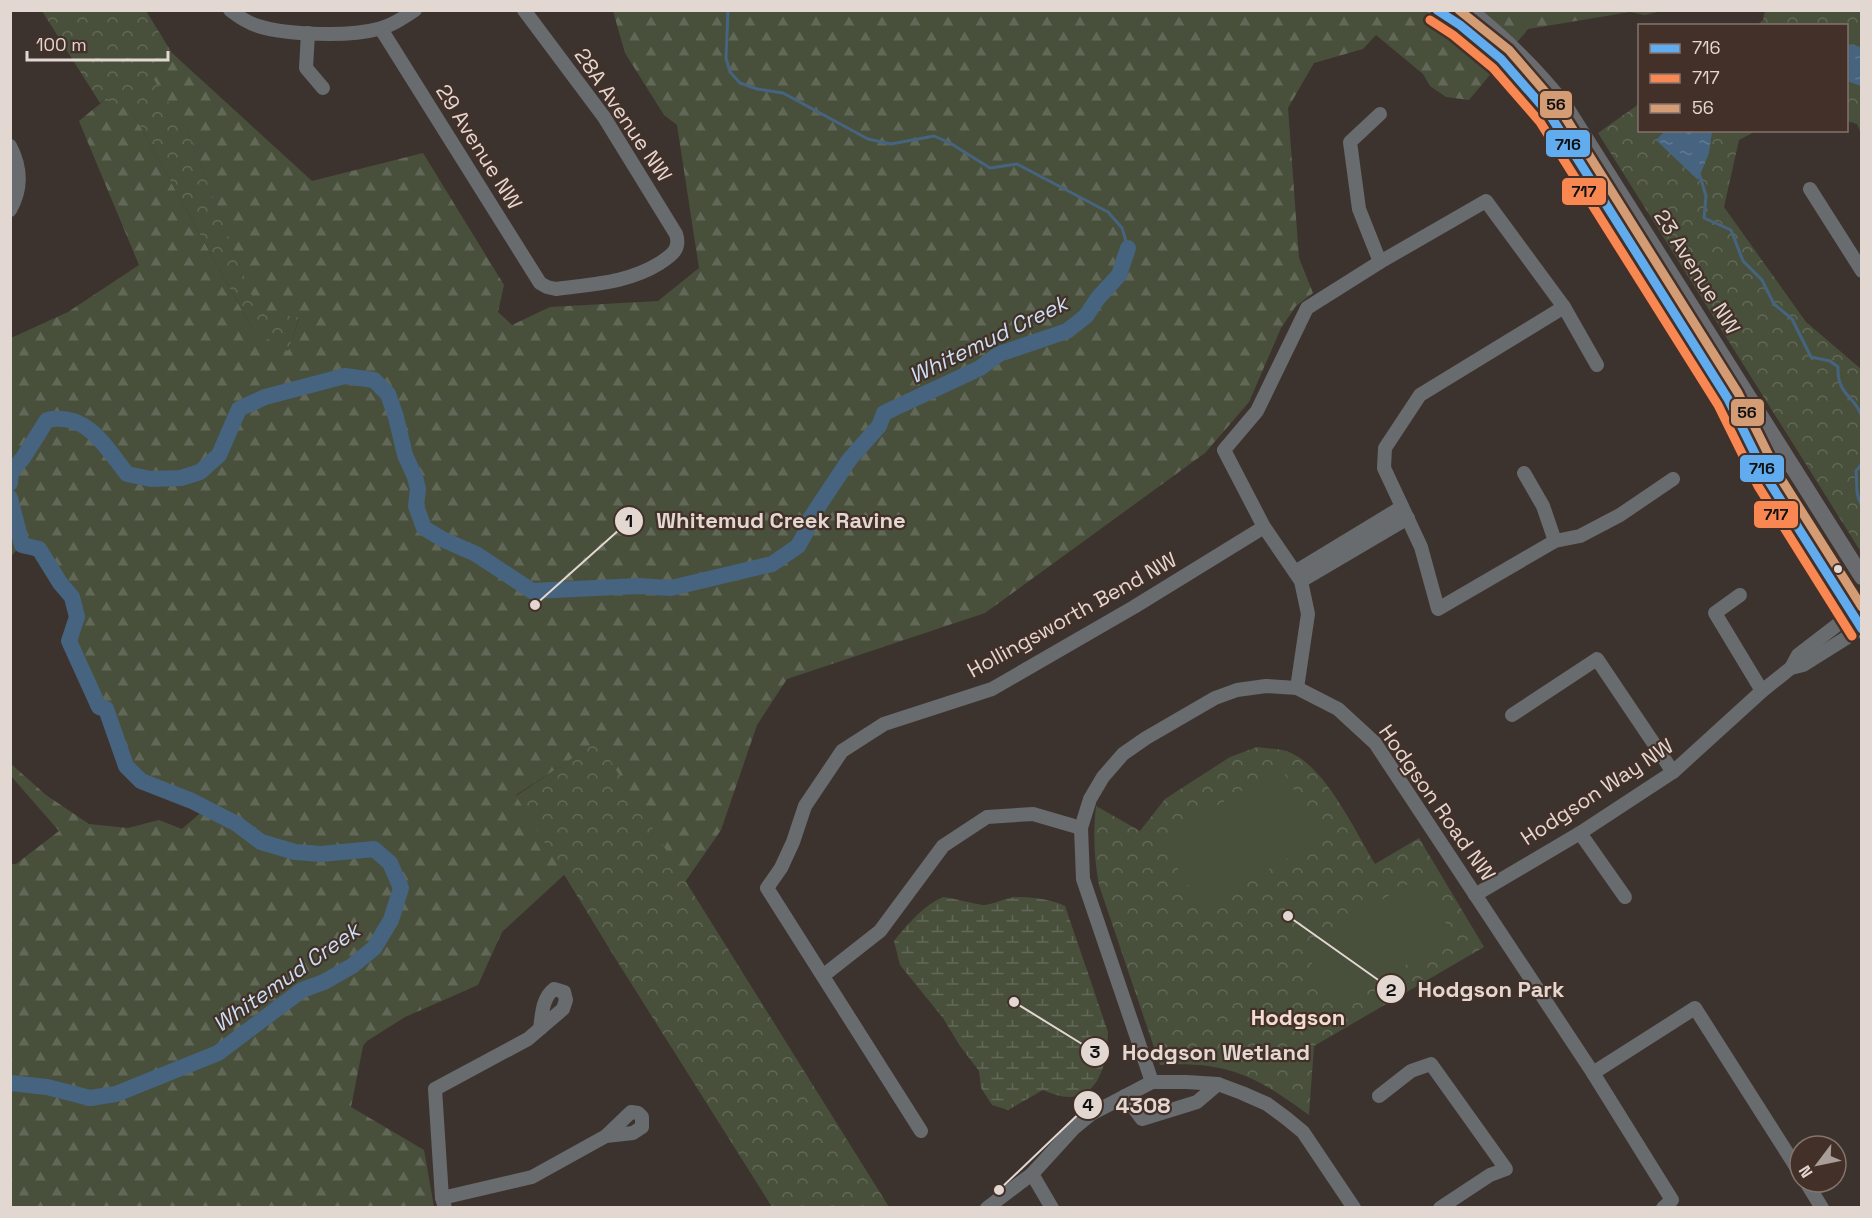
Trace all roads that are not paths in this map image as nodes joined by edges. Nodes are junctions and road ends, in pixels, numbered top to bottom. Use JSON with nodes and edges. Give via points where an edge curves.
{"nodes":[{"id":1,"x":230,"y":10,"type":"edge"},
{"id":2,"x":415,"y":10,"type":"edge"},
{"id":3,"x":524,"y":10,"type":"edge"},
{"id":4,"x":1436,"y":10,"type":"edge"},
{"id":5,"x":1469,"y":10,"type":"edge"},
{"id":6,"x":381,"y":29,"type":"junction"},
{"id":7,"x":308,"y":33,"type":"junction"},
{"id":8,"x":323,"y":88,"type":"dead end"},
{"id":9,"x":1380,"y":114,"type":"dead end"},
{"id":10,"x":10,"y":146,"type":"edge"},
{"id":11,"x":1810,"y":189,"type":"dead end"},
{"id":12,"x":10,"y":210,"type":"edge"},
{"id":13,"x":1380,"y":262,"type":"junction"},
{"id":14,"x":1862,"y":272,"type":"edge"},
{"id":15,"x":543,"y":286,"type":"joint"},
{"id":16,"x":1564,"y":307,"type":"junction"},
{"id":17,"x":1597,"y":365,"type":"dead end"},
{"id":18,"x":1524,"y":472,"type":"dead end"},
{"id":19,"x":1673,"y":479,"type":"dead end"},
{"id":20,"x":1405,"y":512,"type":"junction"},
{"id":21,"x":1264,"y":527,"type":"junction"},
{"id":22,"x":1555,"y":541,"type":"junction"},
{"id":23,"x":1298,"y":576,"type":"junction"},
{"id":24,"x":1862,"y":577,"type":"edge"},
{"id":25,"x":1740,"y":595,"type":"dead end"},
{"id":26,"x":1860,"y":622,"type":"edge"},
{"id":27,"x":1297,"y":688,"type":"junction"},
{"id":28,"x":1762,"y":691,"type":"junction"},
{"id":29,"x":1512,"y":716,"type":"dead end"},
{"id":30,"x":1673,"y":772,"type":"junction"},
{"id":31,"x":1081,"y":828,"type":"junction"},
{"id":32,"x":1580,"y":832,"type":"junction"},
{"id":33,"x":1475,"y":895,"type":"junction"},
{"id":34,"x":1625,"y":897,"type":"dead end"},
{"id":35,"x":824,"y":975,"type":"junction"},
{"id":36,"x":540,"y":1029,"type":"dead end"},
{"id":37,"x":1593,"y":1073,"type":"junction"},
{"id":38,"x":1152,"y":1083,"type":"junction"},
{"id":39,"x":1218,"y":1084,"type":"junction"},
{"id":40,"x":1125,"y":1096,"type":"junction"},
{"id":41,"x":1379,"y":1096,"type":"dead end"},
{"id":42,"x":921,"y":1131,"type":"dead end"},
{"id":43,"x":606,"y":1136,"type":"dead end"},
{"id":44,"x":1788,"y":1154,"type":"edge"},
{"id":45,"x":1032,"y":1174,"type":"junction"},
{"id":46,"x":1813,"y":1194,"type":"edge"},
{"id":47,"x":443,"y":1203,"type":"edge"},
{"id":48,"x":987,"y":1208,"type":"edge"},
{"id":49,"x":1053,"y":1208,"type":"edge"},
{"id":50,"x":1354,"y":1208,"type":"edge"},
{"id":51,"x":1440,"y":1208,"type":"edge"},
{"id":52,"x":1663,"y":1208,"type":"edge"},
{"id":53,"x":1822,"y":1208,"type":"edge"}],
"edges":[{"from":1,"to":7,"type":"street","via":[[270,29]]},
{"from":2,"to":6,"type":"street"},
{"from":3,"to":15,"type":"street","name":"28A Avenue NW","via":[[604,117],[676,234],[678,247],[670,257],[632,278],[556,289]]},
{"from":4,"to":26,"type":"main road","name":"23 Avenue NW","via":[[1501,59],[1550,115],[1728,399],[1772,486]]},
{"from":5,"to":24,"type":"main road","name":"23 Avenue NW","via":[[1512,46],[1549,85],[1581,128]]},
{"from":6,"to":7,"type":"street"},
{"from":6,"to":15,"type":"street","name":"29 Avenue NW"},
{"from":7,"to":8,"type":"street","via":[[306,68]]},
{"from":9,"to":13,"type":"street","via":[[1350,142],[1359,209]]},
{"from":10,"to":12,"type":"street","via":[[19,173],[18,191]]},
{"from":11,"to":14,"type":"street"},
{"from":13,"to":16,"type":"street","via":[[1486,201]]},
{"from":13,"to":21,"type":"street","via":[[1307,308],[1257,411],[1224,450]]},
{"from":16,"to":17,"type":"street"},
{"from":16,"to":20,"type":"street","via":[[1420,395],[1385,448],[1384,468]]},
{"from":18,"to":22,"type":"street"},
{"from":19,"to":22,"type":"street","via":[[1620,515],[1580,536]]},
{"from":20,"to":22,"type":"street","via":[[1421,548],[1438,609]]},
{"from":20,"to":23,"type":"street"},
{"from":21,"to":23,"type":"street"},
{"from":21,"to":35,"type":"street","name":"Hollingsworth Bend NW","via":[[992,689],[884,724],[842,751],[805,806],[781,868],[767,888]]},
{"from":23,"to":27,"type":"street","via":[[1308,614]]},
{"from":25,"to":28,"type":"street","via":[[1715,613]]},
{"from":26,"to":28,"type":"street","name":"Hodgson Way NW","via":[[1798,655],[1791,668]]},
{"from":27,"to":31,"type":"street","name":"Hodgson Road NW","via":[[1266,686],[1237,690],[1192,710],[1146,738],[1123,754],[1103,777],[1090,799]]},
{"from":27,"to":33,"type":"street","name":"Hodgson Road NW","via":[[1338,709],[1375,743]]},
{"from":28,"to":30,"type":"street","name":"Hodgson Way NW"},
{"from":29,"to":30,"type":"street","via":[[1597,659]]},
{"from":30,"to":32,"type":"street","name":"Hodgson Way NW"},
{"from":31,"to":35,"type":"street","via":[[1033,814],[987,817],[943,846],[880,931]]},
{"from":31,"to":38,"type":"street","name":"Hodgson Road NW","via":[[1083,879]]},
{"from":32,"to":33,"type":"street","name":"Hodgson Way NW"},
{"from":32,"to":34,"type":"street"},
{"from":33,"to":37,"type":"street","name":"Hodgson Road NW"},
{"from":35,"to":42,"type":"street","name":"Hollingsworth Bend NW"},
{"from":36,"to":47,"type":"street","via":[[435,1089]]},
{"from":37,"to":44,"type":"street","via":[[1695,1008]]},
{"from":37,"to":52,"type":"street","name":"Hodgson Road NW","via":[[1672,1200]]},
{"from":38,"to":39,"type":"street"},
{"from":38,"to":40,"type":"street"},
{"from":39,"to":40,"type":"street","via":[[1197,1102],[1142,1119]]},
{"from":39,"to":50,"type":"street","via":[[1267,1104],[1303,1132]]},
{"from":40,"to":45,"type":"street","via":[[1074,1128]]},
{"from":41,"to":51,"type":"street","via":[[1411,1071],[1431,1064],[1506,1168]]},
{"from":43,"to":47,"type":"street","via":[[532,1176]]},
{"from":45,"to":48,"type":"street"},
{"from":45,"to":49,"type":"street"},
{"from":46,"to":53,"type":"street"}]}
